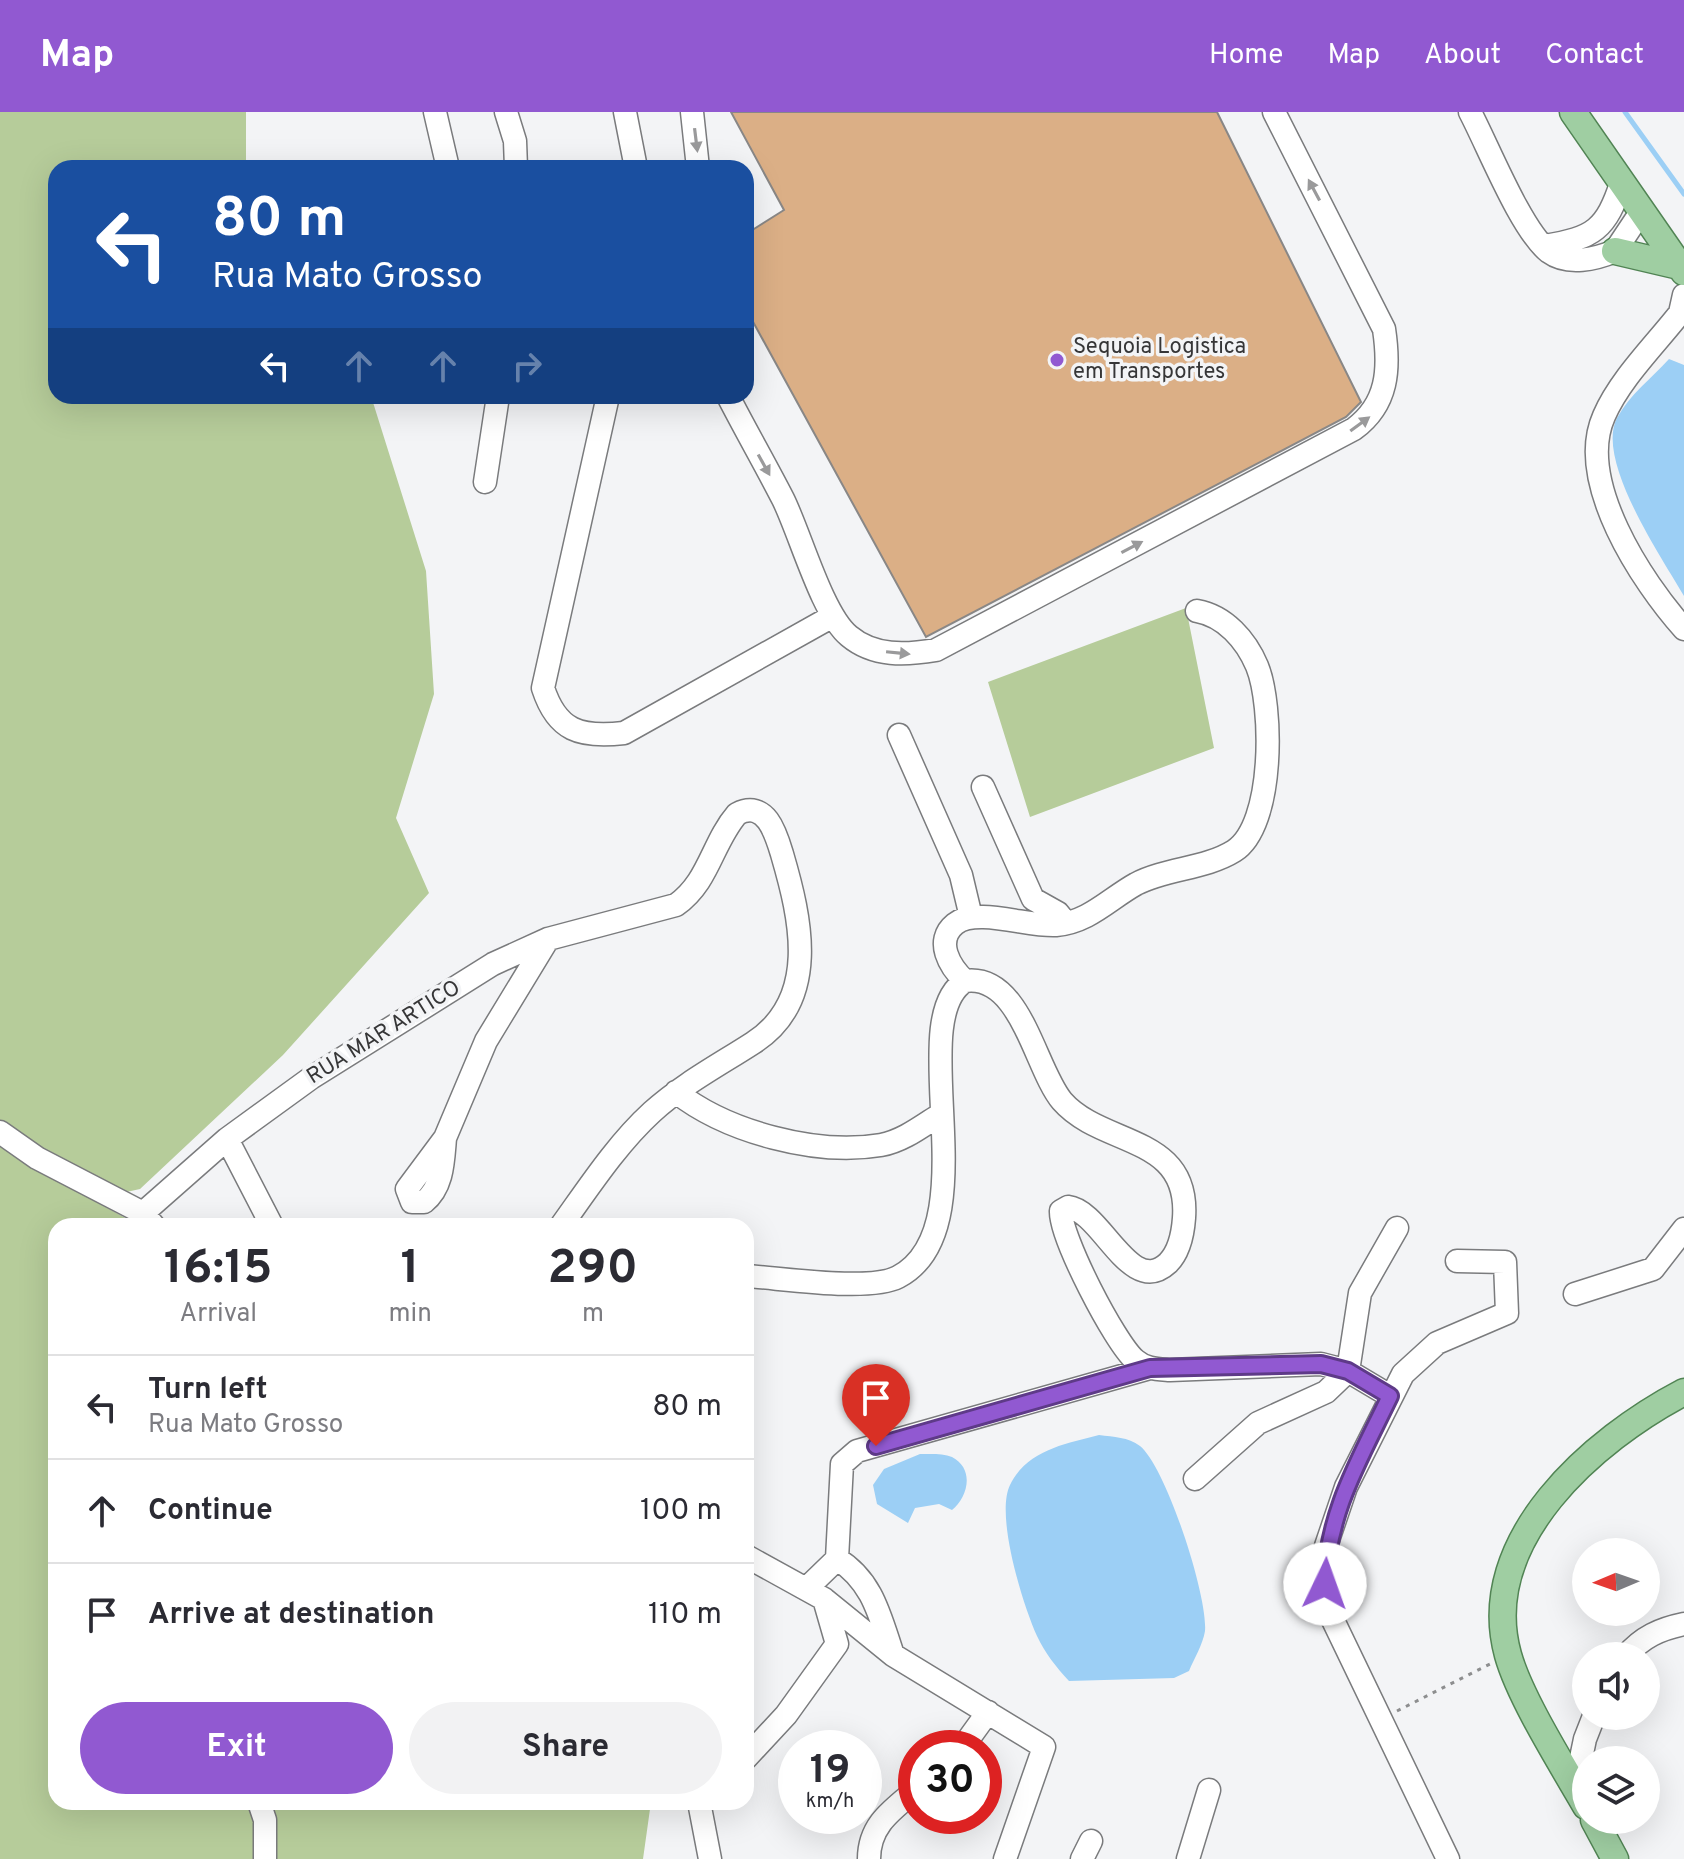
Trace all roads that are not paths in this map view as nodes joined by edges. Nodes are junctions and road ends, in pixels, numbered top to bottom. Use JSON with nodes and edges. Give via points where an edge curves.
{"nodes":[{"id":1,"x":435,"y":112,"type":"edge"},
{"id":2,"x":506,"y":112,"type":"edge"},
{"id":3,"x":625,"y":112,"type":"edge"},
{"id":4,"x":692,"y":112,"type":"edge"},
{"id":5,"x":1274,"y":112,"type":"edge"},
{"id":6,"x":1470,"y":112,"type":"edge"},
{"id":7,"x":1573,"y":112,"type":"edge"},
{"id":8,"x":446,"y":160,"type":"edge"},
{"id":9,"x":516,"y":160,"type":"edge"},
{"id":10,"x":634,"y":160,"type":"edge"},
{"id":11,"x":697,"y":160,"type":"edge"},
{"id":12,"x":1622,"y":181,"type":"junction"},
{"id":13,"x":1641,"y":212,"type":"junction"},
{"id":14,"x":1544,"y":246,"type":"junction"},
{"id":15,"x":1615,"y":251,"type":"junction"},
{"id":16,"x":1682,"y":269,"type":"edge"},
{"id":17,"x":1684,"y":295,"type":"edge"},
{"id":18,"x":497,"y":404,"type":"edge"},
{"id":19,"x":606,"y":404,"type":"edge"},
{"id":20,"x":732,"y":404,"type":"edge"},
{"id":21,"x":485,"y":482,"type":"dead end"},
{"id":22,"x":1197,"y":611,"type":"dead end"},
{"id":23,"x":833,"y":616,"type":"junction"},
{"id":24,"x":1684,"y":629,"type":"edge"},
{"id":25,"x":899,"y":735,"type":"dead end"},
{"id":26,"x":983,"y":787,"type":"dead end"},
{"id":27,"x":971,"y":917,"type":"junction"},
{"id":28,"x":1066,"y":923,"type":"junction"},
{"id":29,"x":548,"y":939,"type":"junction"},
{"id":30,"x":965,"y":981,"type":"junction"},
{"id":31,"x":676,"y":1092,"type":"junction"},
{"id":32,"x":941,"y":1114,"type":"junction"},
{"id":33,"x":0,"y":1132,"type":"edge"},
{"id":34,"x":227,"y":1139,"type":"junction"},
{"id":35,"x":411,"y":1182,"type":"dead end"},
{"id":36,"x":144,"y":1218,"type":"edge"},
{"id":37,"x":150,"y":1218,"type":"edge"},
{"id":38,"x":268,"y":1218,"type":"edge"},
{"id":39,"x":567,"y":1218,"type":"edge"},
{"id":40,"x":1397,"y":1228,"type":"dead end"},
{"id":41,"x":1684,"y":1229,"type":"edge"},
{"id":42,"x":1457,"y":1261,"type":"dead end"},
{"id":43,"x":754,"y":1277,"type":"edge"},
{"id":44,"x":1575,"y":1294,"type":"dead end"},
{"id":45,"x":1150,"y":1368,"type":"junction"},
{"id":46,"x":1348,"y":1371,"type":"junction"},
{"id":47,"x":1684,"y":1392,"type":"edge"},
{"id":48,"x":1390,"y":1396,"type":"junction"},
{"id":49,"x":1195,"y":1479,"type":"dead end"},
{"id":50,"x":837,"y":1559,"type":"junction"},
{"id":51,"x":754,"y":1560,"type":"edge"},
{"id":52,"x":815,"y":1594,"type":"junction"},
{"id":53,"x":1684,"y":1624,"type":"edge"},
{"id":54,"x":1639,"y":1642,"type":"edge"},
{"id":55,"x":893,"y":1655,"type":"junction"},
{"id":56,"x":988,"y":1712,"type":"junction"},
{"id":57,"x":975,"y":1730,"type":"edge"},
{"id":58,"x":754,"y":1749,"type":"edge"},
{"id":59,"x":1572,"y":1781,"type":"edge"},
{"id":60,"x":1209,"y":1790,"type":"dead end"},
{"id":61,"x":898,"y":1806,"type":"edge"},
{"id":62,"x":262,"y":1810,"type":"edge"},
{"id":63,"x":701,"y":1810,"type":"edge"},
{"id":64,"x":1602,"y":1834,"type":"edge"},
{"id":65,"x":265,"y":1859,"type":"edge"},
{"id":66,"x":710,"y":1859,"type":"edge"},
{"id":67,"x":869,"y":1859,"type":"edge"},
{"id":68,"x":1005,"y":1859,"type":"edge"},
{"id":69,"x":1188,"y":1859,"type":"edge"},
{"id":70,"x":1448,"y":1859,"type":"edge"},
{"id":71,"x":1615,"y":1859,"type":"edge"}],
"edges":[{"from":1,"to":8,"type":"street"},
{"from":2,"to":9,"type":"street"},
{"from":3,"to":10,"type":"street"},
{"from":4,"to":11,"type":"street","one_way":true},
{"from":23,"to":5,"type":"street","one_way":true,"via":[[848,635],[890,654],[936,650],[1371,417],[1381,399],[1389,359],[1384,329]]},
{"from":6,"to":14,"type":"street","via":[[1523,217]]},
{"from":7,"to":12,"type":"main road"},
{"from":12,"to":13,"type":"main road"},
{"from":12,"to":14,"type":"street","via":[[1597,232]]},
{"from":13,"to":15,"type":"street"},
{"from":13,"to":16,"type":"main road"},
{"from":14,"to":15,"type":"street","via":[[1569,260]]},
{"from":15,"to":16,"type":"main road"},
{"from":17,"to":24,"type":"street","via":[[1680,313],[1604,417],[1595,461],[1621,534],[1657,599]]},
{"from":18,"to":21,"type":"street"},
{"from":19,"to":23,"type":"street","via":[[543,688],[552,714],[574,730],[598,736],[624,733]]},
{"from":20,"to":23,"type":"street","one_way":true,"via":[[783,498]]},
{"from":22,"to":28,"type":"street","via":[[1222,620],[1242,639],[1258,668],[1269,765],[1260,806],[1236,850],[1137,883],[1084,919]]},
{"from":25,"to":27,"type":"street","via":[[961,875]]},
{"from":26,"to":28,"type":"street","via":[[1033,899]]},
{"from":27,"to":28,"type":"street"},
{"from":27,"to":30,"type":"street","via":[[953,925],[946,936],[948,961]]},
{"from":29,"to":31,"type":"street","name":"RUA MAR ARTICO","via":[[676,905],[703,878],[737,814],[745,810],[767,818],[798,919],[798,982],[771,1029]]},
{"from":29,"to":34,"type":"street","name":"RUA MAR ARTICO","via":[[493,964],[311,1078]]},
{"from":29,"to":35,"type":"street","via":[[486,1041],[445,1138]]},
{"from":30,"to":32,"type":"street","via":[[948,1001]]},
{"from":30,"to":45,"type":"street","via":[[986,983],[1017,1013],[1053,1089],[1080,1118],[1169,1163],[1185,1209],[1184,1226],[1178,1249],[1156,1270],[1125,1260],[1080,1209],[1061,1211],[1107,1320],[1126,1350]]},
{"from":31,"to":32,"type":"street","via":[[732,1126],[845,1146],[881,1145]]},
{"from":31,"to":39,"type":"street","via":[[630,1135]]},
{"from":32,"to":43,"type":"street","via":[[943,1203],[936,1233],[898,1277],[856,1283]]},
{"from":33,"to":36,"type":"street"},
{"from":34,"to":37,"type":"street","name":"RUA MAR ARTICO"},
{"from":34,"to":38,"type":"street"},
{"from":40,"to":46,"type":"street","via":[[1360,1293]]},
{"from":41,"to":44,"type":"street","via":[[1653,1269]]},
{"from":42,"to":48,"type":"street","via":[[1505,1262],[1507,1313],[1437,1343],[1418,1357]]},
{"from":45,"to":46,"type":"street","via":[[1321,1364]]},
{"from":45,"to":50,"type":"street","via":[[857,1451],[842,1464]]},
{"from":46,"to":48,"type":"street"},
{"from":46,"to":49,"type":"street","via":[[1326,1392],[1258,1423]]},
{"from":47,"to":59,"type":"main road","via":[[1594,1453],[1545,1504],[1520,1542],[1507,1582],[1508,1655]]},
{"from":48,"to":70,"type":"street","via":[[1333,1519],[1325,1584],[1330,1614]]},
{"from":50,"to":52,"type":"street"},
{"from":50,"to":55,"type":"street","via":[[856,1570],[875,1600]]},
{"from":51,"to":52,"type":"street"},
{"from":52,"to":55,"type":"street"},
{"from":52,"to":58,"type":"street","via":[[837,1644]]},
{"from":53,"to":54,"type":"street","via":[[1661,1628]]},
{"from":55,"to":56,"type":"street"},
{"from":56,"to":57,"type":"street"},
{"from":56,"to":68,"type":"street","via":[[1044,1747]]},
{"from":60,"to":69,"type":"street"},
{"from":61,"to":67,"type":"street","via":[[878,1824]]},
{"from":62,"to":65,"type":"street"},
{"from":63,"to":66,"type":"street"},
{"from":64,"to":71,"type":"main road"}]}
